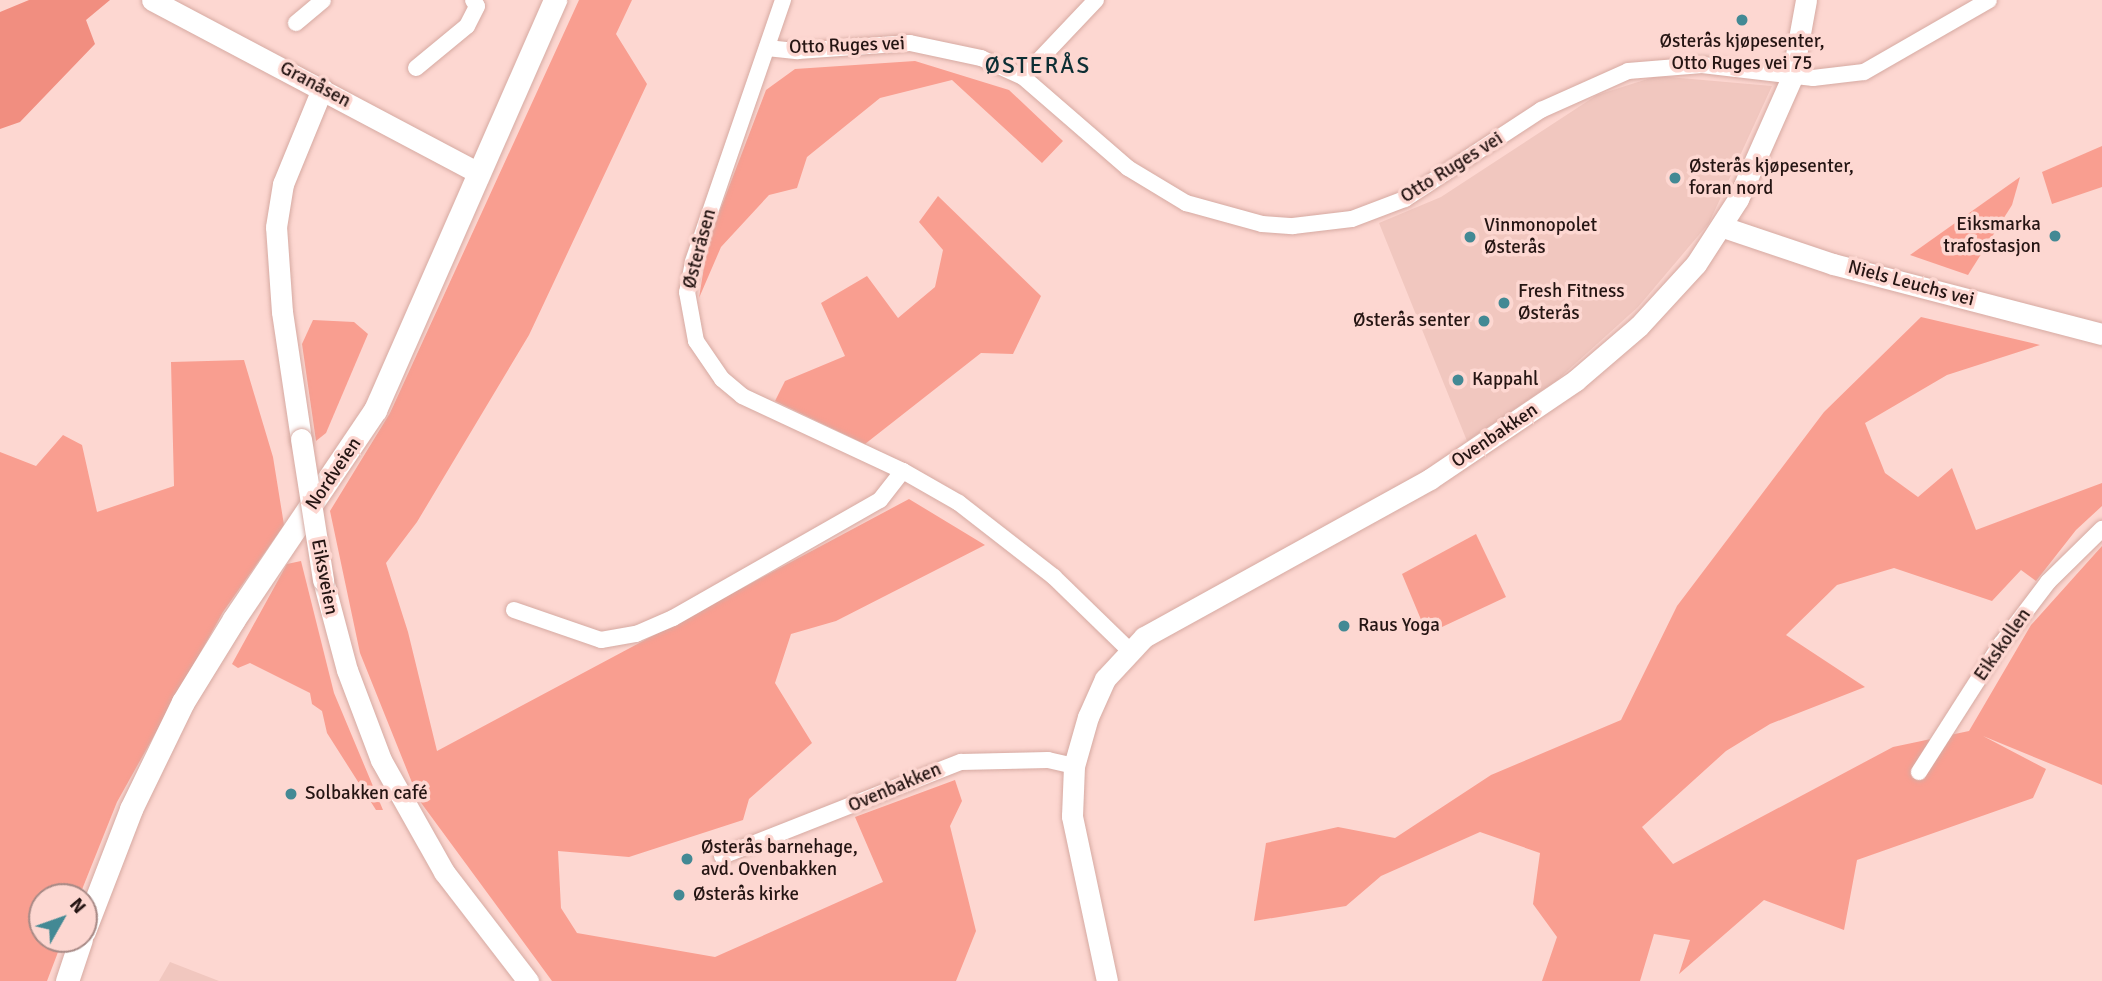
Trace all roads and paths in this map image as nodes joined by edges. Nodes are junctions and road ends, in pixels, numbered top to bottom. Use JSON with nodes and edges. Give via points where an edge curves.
{"nodes":[{"id":1,"x":152,"y":0,"type":"edge"},
{"id":2,"x":323,"y":0,"type":"edge"},
{"id":3,"x":473,"y":0,"type":"edge"},
{"id":4,"x":555,"y":0,"type":"edge"},
{"id":5,"x":783,"y":0,"type":"edge"},
{"id":6,"x":1096,"y":0,"type":"edge"},
{"id":7,"x":1806,"y":0,"type":"edge"},
{"id":8,"x":1989,"y":0,"type":"edge"},
{"id":9,"x":296,"y":23,"type":"dead end"},
{"id":10,"x":767,"y":48,"type":"junction"},
{"id":11,"x":416,"y":68,"type":"dead end"},
{"id":12,"x":1023,"y":77,"type":"junction"},
{"id":13,"x":1792,"y":77,"type":"junction"},
{"id":14,"x":321,"y":89,"type":"junction"},
{"id":15,"x":477,"y":172,"type":"junction"},
{"id":16,"x":1723,"y":227,"type":"junction"},
{"id":17,"x":2102,"y":334,"type":"edge"},
{"id":18,"x":904,"y":471,"type":"junction"},
{"id":19,"x":2102,"y":529,"type":"edge"},
{"id":20,"x":514,"y":610,"type":"dead end"},
{"id":21,"x":1129,"y":650,"type":"junction"},
{"id":22,"x":1074,"y":766,"type":"junction"},
{"id":23,"x":1919,"y":772,"type":"dead end"},
{"id":24,"x":722,"y":856,"type":"dead end"},
{"id":25,"x":98,"y":895,"type":"edge"},
{"id":26,"x":76,"y":953,"type":"edge"},
{"id":27,"x":67,"y":981,"type":"edge"},
{"id":28,"x":528,"y":981,"type":"edge"},
{"id":29,"x":1107,"y":981,"type":"edge"}],
"edges":[{"from":1,"to":14,"type":"street","name":"Granåsen"},
{"from":2,"to":9,"type":"street"},
{"from":3,"to":11,"type":"street","via":[[477,6],[467,26]]},
{"from":4,"to":15,"type":"main road","name":"Nordveien"},
{"from":5,"to":10,"type":"street","name":"Østeråsen"},
{"from":6,"to":12,"type":"street"},
{"from":7,"to":13,"type":"street","name":"Ovenbakken"},
{"from":8,"to":13,"type":"street","name":"Otto Ruges vei","via":[[1864,72]]},
{"from":10,"to":12,"type":"street","name":"Otto Ruges vei","via":[[798,51],[909,43],[981,58]]},
{"from":10,"to":18,"type":"street","name":"Østeråsen","via":[[693,262],[687,292],[692,330],[709,363],[742,396]]},
{"from":12,"to":13,"type":"street","name":"Otto Ruges vei","via":[[1128,168],[1158,188],[1216,213],[1293,226],[1352,219],[1396,203],[1541,110],[1628,71],[1702,65]]},
{"from":13,"to":16,"type":"street","name":"Ovenbakken","via":[[1777,120]]},
{"from":14,"to":15,"type":"street","name":"Granåsen"},
{"from":14,"to":28,"type":"street","name":"Eiksveien","bridge":true,"via":[[283,184],[276,227],[282,312],[323,580],[347,670],[390,778],[444,872]]},
{"from":15,"to":25,"type":"main road","name":"Nordveien","via":[[375,410],[183,702],[131,809]]},
{"from":16,"to":17,"type":"street","name":"Niels Leuchs vei","via":[[1833,264]]},
{"from":16,"to":21,"type":"street","name":"Ovenbakken","via":[[1661,304],[1554,396],[1430,478],[1176,618]]},
{"from":18,"to":20,"type":"street","via":[[880,500],[673,618],[636,634],[601,640]]},
{"from":18,"to":21,"type":"street","name":"Østeråsen","via":[[998,531],[1055,577]]},
{"from":19,"to":23,"type":"street","name":"Eikskollen","via":[[2049,582],[2001,644]]},
{"from":21,"to":22,"type":"street","name":"Ovenbakken","via":[[1095,699]]},
{"from":22,"to":24,"type":"street","name":"Ovenbakken","via":[[1048,760],[961,762]]},
{"from":22,"to":29,"type":"street","name":"Ovenbakken","via":[[1075,841]]},
{"from":26,"to":27,"type":"main road"}]}
